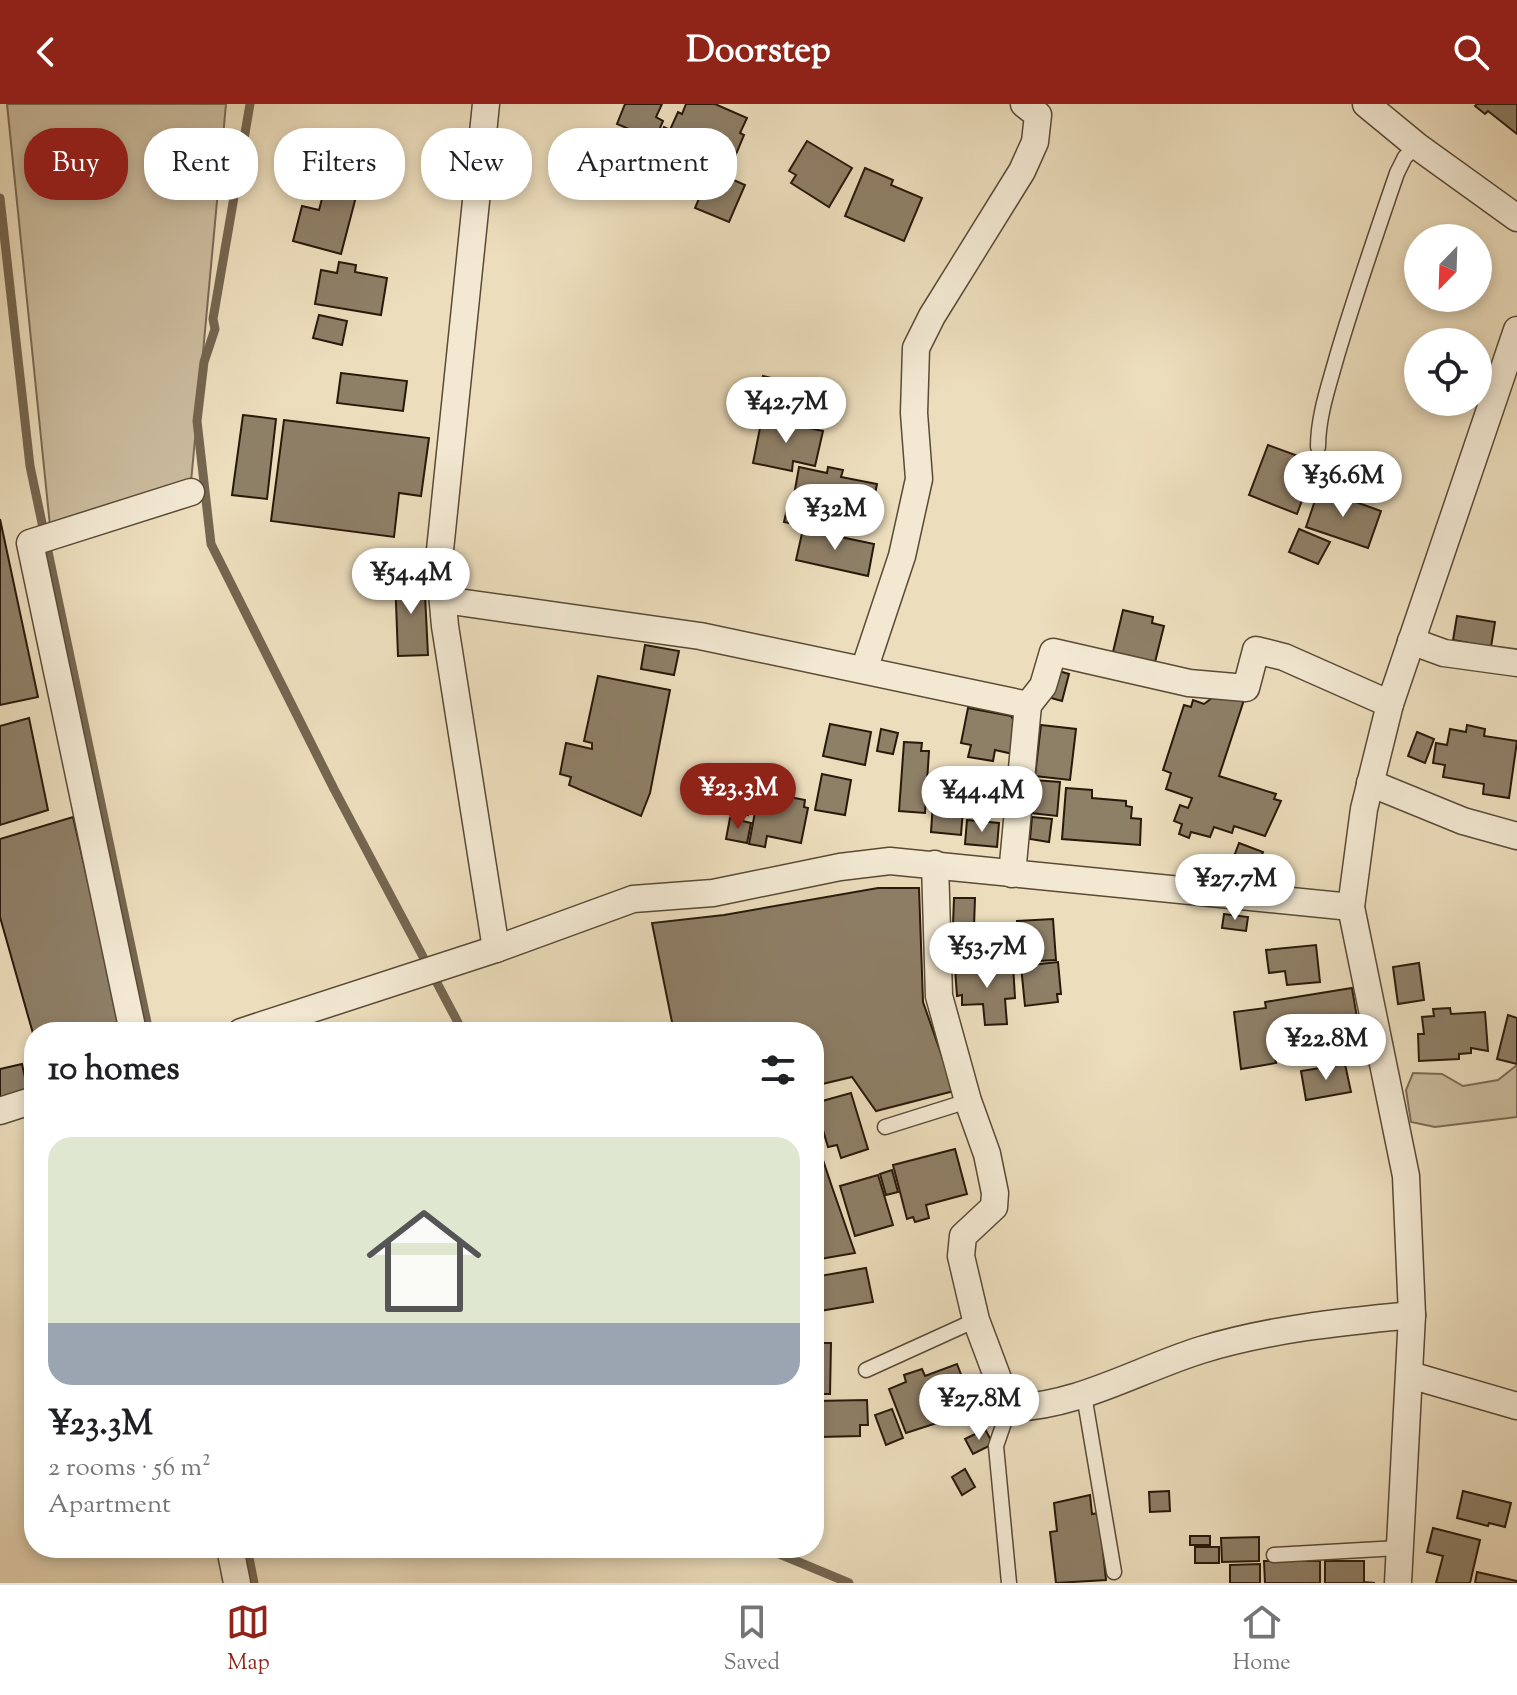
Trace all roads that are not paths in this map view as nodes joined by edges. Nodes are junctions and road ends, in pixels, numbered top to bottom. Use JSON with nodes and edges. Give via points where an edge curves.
{"nodes":[{"id":1,"x":486,"y":104,"type":"edge"},
{"id":2,"x":1366,"y":104,"type":"edge"},
{"id":3,"x":1036,"y":108,"type":"edge"},
{"id":4,"x":1417,"y":146,"type":"junction"},
{"id":5,"x":1517,"y":218,"type":"edge"},
{"id":6,"x":1517,"y":330,"type":"edge"},
{"id":7,"x":1318,"y":447,"type":"dead end"},
{"id":8,"x":191,"y":492,"type":"dead end"},
{"id":9,"x":444,"y":600,"type":"junction"},
{"id":10,"x":1411,"y":641,"type":"junction"},
{"id":11,"x":1517,"y":663,"type":"edge"},
{"id":12,"x":864,"y":670,"type":"junction"},
{"id":13,"x":1390,"y":704,"type":"junction"},
{"id":14,"x":1028,"y":705,"type":"junction"},
{"id":15,"x":1370,"y":783,"type":"junction"},
{"id":16,"x":1517,"y":836,"type":"edge"},
{"id":17,"x":935,"y":864,"type":"junction"},
{"id":18,"x":1012,"y":874,"type":"junction"},
{"id":19,"x":1351,"y":907,"type":"junction"},
{"id":20,"x":496,"y":949,"type":"junction"},
{"id":21,"x":131,"y":1022,"type":"edge"},
{"id":22,"x":272,"y":1022,"type":"edge"},
{"id":23,"x":968,"y":1101,"type":"junction"},
{"id":24,"x":24,"y":1103,"type":"edge"},
{"id":25,"x":0,"y":1111,"type":"edge"},
{"id":26,"x":885,"y":1127,"type":"dead end"},
{"id":27,"x":1412,"y":1315,"type":"junction"},
{"id":28,"x":976,"y":1320,"type":"junction"},
{"id":29,"x":866,"y":1370,"type":"dead end"},
{"id":30,"x":1410,"y":1375,"type":"junction"},
{"id":31,"x":1084,"y":1395,"type":"junction"},
{"id":32,"x":1517,"y":1406,"type":"edge"},
{"id":33,"x":1009,"y":1408,"type":"junction"},
{"id":34,"x":1398,"y":1548,"type":"junction"},
{"id":35,"x":1274,"y":1555,"type":"dead end"},
{"id":36,"x":232,"y":1558,"type":"edge"},
{"id":37,"x":1114,"y":1572,"type":"dead end"},
{"id":38,"x":237,"y":1583,"type":"edge"},
{"id":39,"x":1009,"y":1583,"type":"edge"},
{"id":40,"x":1398,"y":1583,"type":"edge"}],
"edges":[{"from":1,"to":9,"type":"street","via":[[439,560]]},
{"from":2,"to":4,"type":"street"},
{"from":3,"to":12,"type":"street","via":[[1035,142],[1022,171],[916,348],[919,479],[902,556]]},
{"from":4,"to":5,"type":"street"},
{"from":4,"to":7,"type":"lane","via":[[1397,173],[1354,298]]},
{"from":6,"to":10,"type":"street"},
{"from":8,"to":21,"type":"street","via":[[30,543]]},
{"from":9,"to":12,"type":"street","via":[[700,636]]},
{"from":9,"to":20,"type":"street"},
{"from":10,"to":11,"type":"street","via":[[1444,653]]},
{"from":10,"to":13,"type":"street"},
{"from":12,"to":14,"type":"street"},
{"from":13,"to":14,"type":"street","via":[[1256,650],[1246,688],[1189,683],[1053,652],[1043,686]]},
{"from":13,"to":15,"type":"street"},
{"from":14,"to":18,"type":"street"},
{"from":15,"to":16,"type":"street","via":[[1463,821]]},
{"from":15,"to":19,"type":"street"},
{"from":17,"to":18,"type":"street"},
{"from":17,"to":20,"type":"street","via":[[890,861],[713,893],[633,899]]},
{"from":17,"to":23,"type":"street","via":[[939,996]]},
{"from":18,"to":19,"type":"street"},
{"from":19,"to":27,"type":"street","via":[[1406,1176]]},
{"from":20,"to":22,"type":"street"},
{"from":23,"to":26,"type":"lane"},
{"from":23,"to":28,"type":"street","via":[[995,1193],[994,1207],[963,1236],[961,1256]]},
{"from":24,"to":25,"type":"street"},
{"from":27,"to":30,"type":"street"},
{"from":27,"to":31,"type":"street","via":[[1300,1326],[1201,1350]]},
{"from":28,"to":29,"type":"lane"},
{"from":28,"to":33,"type":"street"},
{"from":30,"to":32,"type":"street"},
{"from":30,"to":34,"type":"street"},
{"from":31,"to":33,"type":"street","via":[[1037,1408]]},
{"from":31,"to":37,"type":"lane"},
{"from":33,"to":39,"type":"lane","via":[[996,1446]]},
{"from":34,"to":35,"type":"lane"},
{"from":34,"to":40,"type":"street"},
{"from":36,"to":38,"type":"street"}]}
